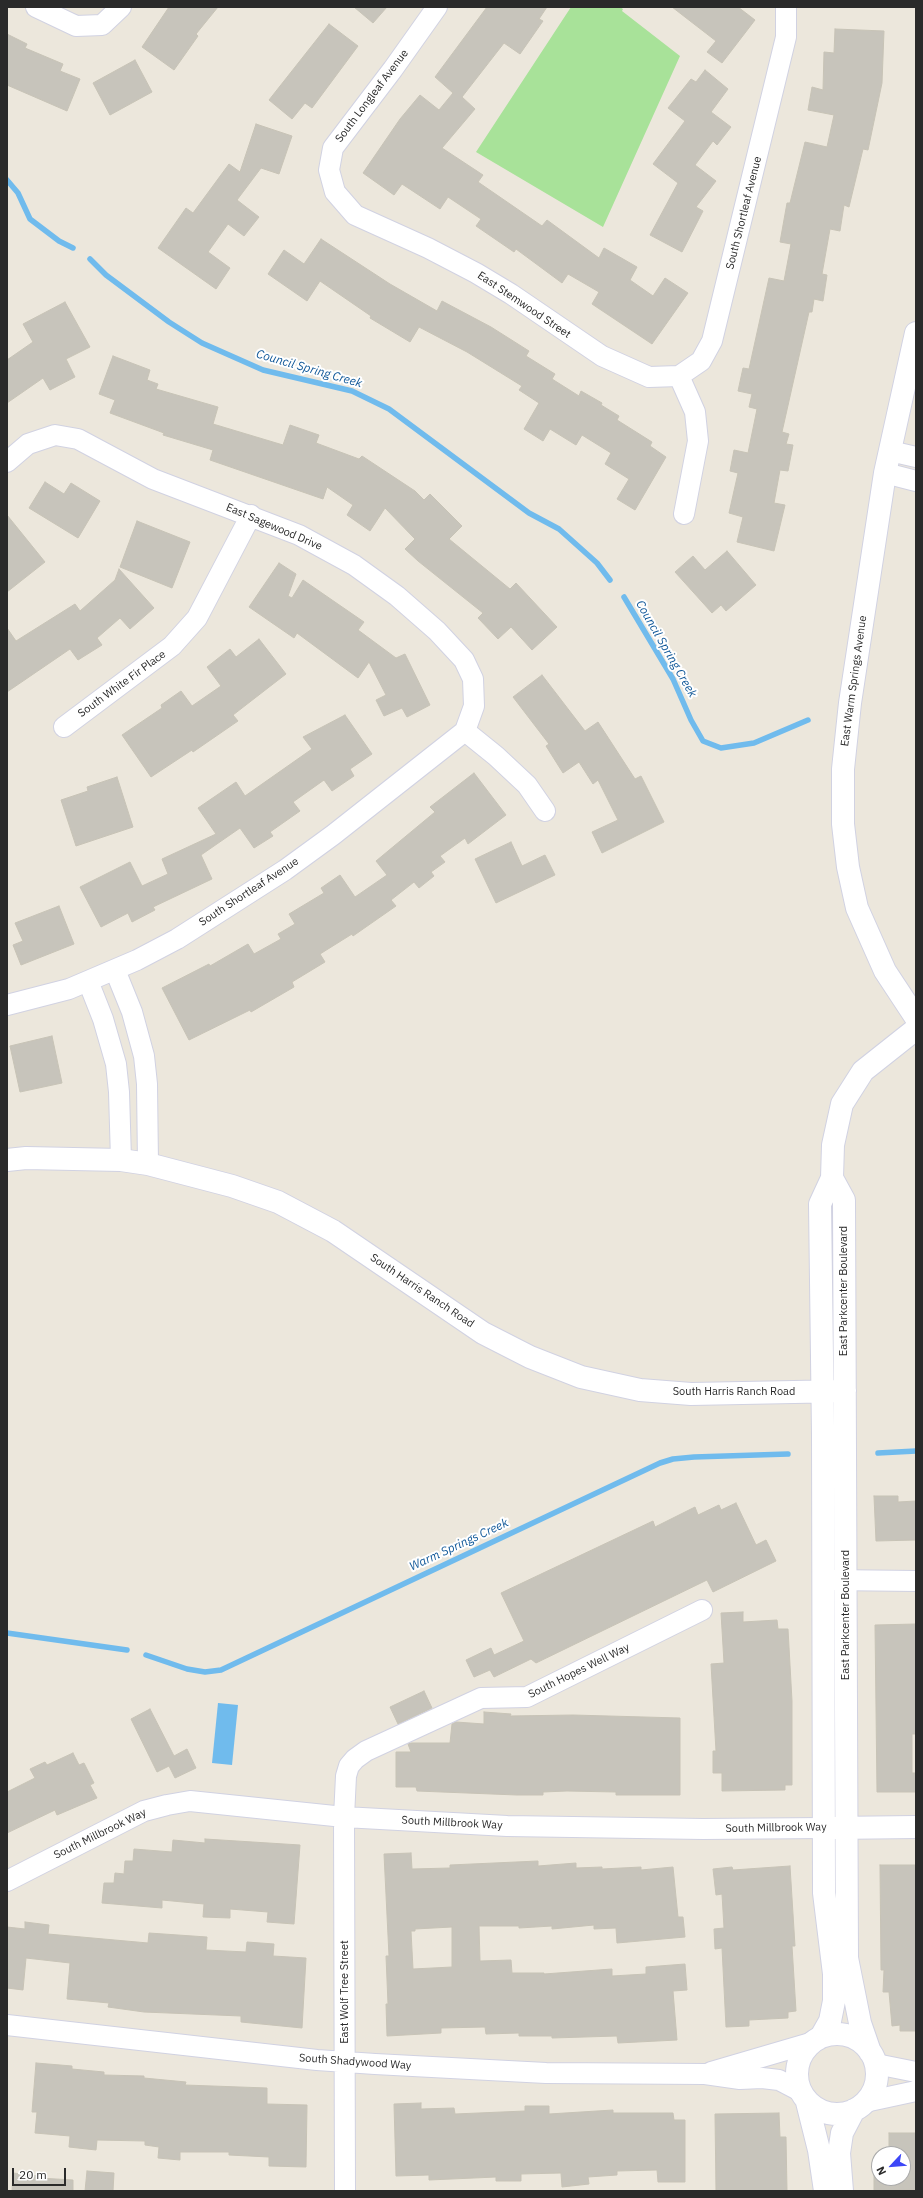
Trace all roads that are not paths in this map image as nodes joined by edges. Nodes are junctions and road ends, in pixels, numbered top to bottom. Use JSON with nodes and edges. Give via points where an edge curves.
{"nodes":[{"id":1,"x":36,"y":7,"type":"edge"},
{"id":2,"x":121,"y":7,"type":"edge"},
{"id":3,"x":437,"y":7,"type":"edge"},
{"id":4,"x":786,"y":7,"type":"edge"},
{"id":5,"x":335,"y":192,"type":"joint"},
{"id":6,"x":916,"y":333,"type":"edge"},
{"id":7,"x":679,"y":376,"type":"junction"},
{"id":8,"x":890,"y":451,"type":"junction"},
{"id":9,"x":916,"y":457,"type":"edge"},
{"id":10,"x":7,"y":462,"type":"edge"},
{"id":11,"x":885,"y":473,"type":"junction"},
{"id":12,"x":916,"y":481,"type":"edge"},
{"id":13,"x":684,"y":514,"type":"dead end"},
{"id":14,"x":251,"y":515,"type":"junction"},
{"id":15,"x":64,"y":726,"type":"dead end"},
{"id":16,"x":465,"y":731,"type":"junction"},
{"id":17,"x":546,"y":811,"type":"dead end"},
{"id":18,"x":114,"y":970,"type":"junction"},
{"id":19,"x":88,"y":981,"type":"junction"},
{"id":20,"x":7,"y":1005,"type":"edge"},
{"id":21,"x":916,"y":1018,"type":"edge"},
{"id":22,"x":916,"y":1029,"type":"edge"},
{"id":23,"x":7,"y":1160,"type":"edge"},
{"id":24,"x":121,"y":1160,"type":"junction"},
{"id":25,"x":148,"y":1164,"type":"junction"},
{"id":26,"x":832,"y":1178,"type":"junction"},
{"id":27,"x":823,"y":1391,"type":"junction"},
{"id":28,"x":844,"y":1392,"type":"junction"},
{"id":29,"x":823,"y":1580,"type":"junction"},
{"id":30,"x":846,"y":1580,"type":"junction"},
{"id":31,"x":916,"y":1581,"type":"edge"},
{"id":32,"x":702,"y":1610,"type":"dead end"},
{"id":33,"x":344,"y":1817,"type":"junction"},
{"id":34,"x":847,"y":1827,"type":"junction"},
{"id":35,"x":916,"y":1827,"type":"edge"},
{"id":36,"x":823,"y":1828,"type":"junction"},
{"id":37,"x":7,"y":1881,"type":"edge"},
{"id":38,"x":7,"y":2025,"type":"edge"},
{"id":39,"x":816,"y":2040,"type":"junction"},
{"id":40,"x":873,"y":2058,"type":"junction"},
{"id":41,"x":346,"y":2062,"type":"junction"},
{"id":42,"x":916,"y":2072,"type":"edge"},
{"id":43,"x":705,"y":2074,"type":"junction"},
{"id":44,"x":916,"y":2091,"type":"edge"},
{"id":45,"x":803,"y":2096,"type":"junction"},
{"id":46,"x":860,"y":2106,"type":"junction"},
{"id":47,"x":345,"y":2191,"type":"edge"},
{"id":48,"x":825,"y":2191,"type":"edge"},
{"id":49,"x":842,"y":2191,"type":"edge"}],
"edges":[{"from":1,"to":2,"type":"street","via":[[76,26],[102,25]]},
{"from":3,"to":5,"type":"street","name":"South Longleaf Avenue","via":[[332,148],[329,170]]},
{"from":4,"to":7,"type":"street","name":"South Shortleaf Avenue","via":[[786,37],[712,341],[701,361]]},
{"from":5,"to":7,"type":"street","name":"East Stemwood Street","via":[[354,215],[476,273],[602,356],[649,377]]},
{"from":6,"to":8,"type":"street","name":"East Warm Springs Avenue"},
{"from":7,"to":13,"type":"street","via":[[695,412],[698,441]]},
{"from":8,"to":9,"type":"street"},
{"from":8,"to":11,"type":"street","name":"East Warm Springs Avenue"},
{"from":10,"to":14,"type":"street","name":"East Sagewood Drive","via":[[28,444],[55,435],[78,439],[153,479]]},
{"from":11,"to":12,"type":"street"},
{"from":11,"to":21,"type":"street","name":"East Warm Springs Avenue","via":[[850,703],[843,770],[843,824],[848,867],[857,908],[885,971]]},
{"from":14,"to":15,"type":"street","name":"South White Fir Place","via":[[197,618],[172,646]]},
{"from":14,"to":16,"type":"street","name":"East Sagewood Drive","via":[[299,535],[354,565],[397,596],[437,632],[464,660],[473,679],[474,706]]},
{"from":16,"to":17,"type":"street","via":[[527,785]]},
{"from":16,"to":18,"type":"street","name":"South Shortleaf Avenue","via":[[285,870],[177,939]]},
{"from":18,"to":19,"type":"street","name":"South Shortleaf Avenue"},
{"from":18,"to":25,"type":"street","via":[[132,1012],[144,1056]]},
{"from":19,"to":20,"type":"street","name":"South Shortleaf Avenue"},
{"from":19,"to":24,"type":"street","via":[[103,1019],[116,1064]]},
{"from":22,"to":26,"type":"street","name":"East Parkcenter Boulevard","via":[[863,1071],[842,1104],[833,1145]]},
{"from":23,"to":24,"type":"street","name":"South Harris Ranch Road"},
{"from":24,"to":25,"type":"street","name":"South Harris Ranch Road"},
{"from":25,"to":27,"type":"street","name":"South Harris Ranch Road","via":[[232,1186],[278,1202],[333,1231],[483,1333],[530,1357],[581,1377],[640,1390],[691,1394]]},
{"from":26,"to":27,"type":"street","name":"East Parkcenter Boulevard","via":[[820,1204]]},
{"from":26,"to":28,"type":"street","name":"East Parkcenter Boulevard","via":[[844,1200]]},
{"from":27,"to":28,"type":"street","name":"South Harris Ranch Road"},
{"from":27,"to":29,"type":"street","name":"East Parkcenter Boulevard"},
{"from":28,"to":30,"type":"street","name":"East Parkcenter Boulevard"},
{"from":29,"to":30,"type":"street"},
{"from":29,"to":36,"type":"street","name":"East Parkcenter Boulevard"},
{"from":30,"to":31,"type":"street"},
{"from":30,"to":34,"type":"street","name":"East Parkcenter Boulevard"},
{"from":32,"to":33,"type":"street","name":"South Hopes Well Way","via":[[527,1697],[481,1698],[366,1751],[349,1766],[346,1776]]},
{"from":33,"to":36,"type":"street","name":"South Millbrook Way","via":[[515,1826]]},
{"from":33,"to":37,"type":"street","name":"South Millbrook Way","via":[[190,1801],[167,1804],[144,1811]]},
{"from":33,"to":41,"type":"street","name":"East Wolf Tree Street"},
{"from":34,"to":35,"type":"street","name":"South Millbrook Way"},
{"from":34,"to":36,"type":"street","name":"South Millbrook Way"},
{"from":34,"to":40,"type":"street","name":"East Parkcenter Boulevard","via":[[847,1958],[860,2023]]},
{"from":36,"to":39,"type":"street","name":"East Parkcenter Boulevard","via":[[824,1893],[834,1974],[834,2001],[830,2021]]},
{"from":38,"to":41,"type":"street","name":"South Shadywood Way"},
{"from":39,"to":40,"type":"street","via":[[835,2034],[848,2036],[861,2042]]},
{"from":39,"to":43,"type":"street","name":"South Shadywood Way"},
{"from":39,"to":45,"type":"street","via":[[802,2053],[797,2065],[796,2078]]},
{"from":40,"to":42,"type":"street"},
{"from":40,"to":46,"type":"street","via":[[877,2078],[873,2091]]},
{"from":41,"to":43,"type":"street","name":"South Shadywood Way","via":[[546,2073]]},
{"from":41,"to":47,"type":"street","name":"East Wolf Tree Street"},
{"from":43,"to":45,"type":"street","name":"South Shadywood Way","via":[[740,2079],[779,2080]]},
{"from":44,"to":46,"type":"street"},
{"from":45,"to":46,"type":"street","via":[[817,2110],[829,2114],[842,2114]]},
{"from":45,"to":48,"type":"street","via":[[819,2150]]},
{"from":46,"to":49,"type":"street","via":[[842,2133],[839,2153]]}]}
